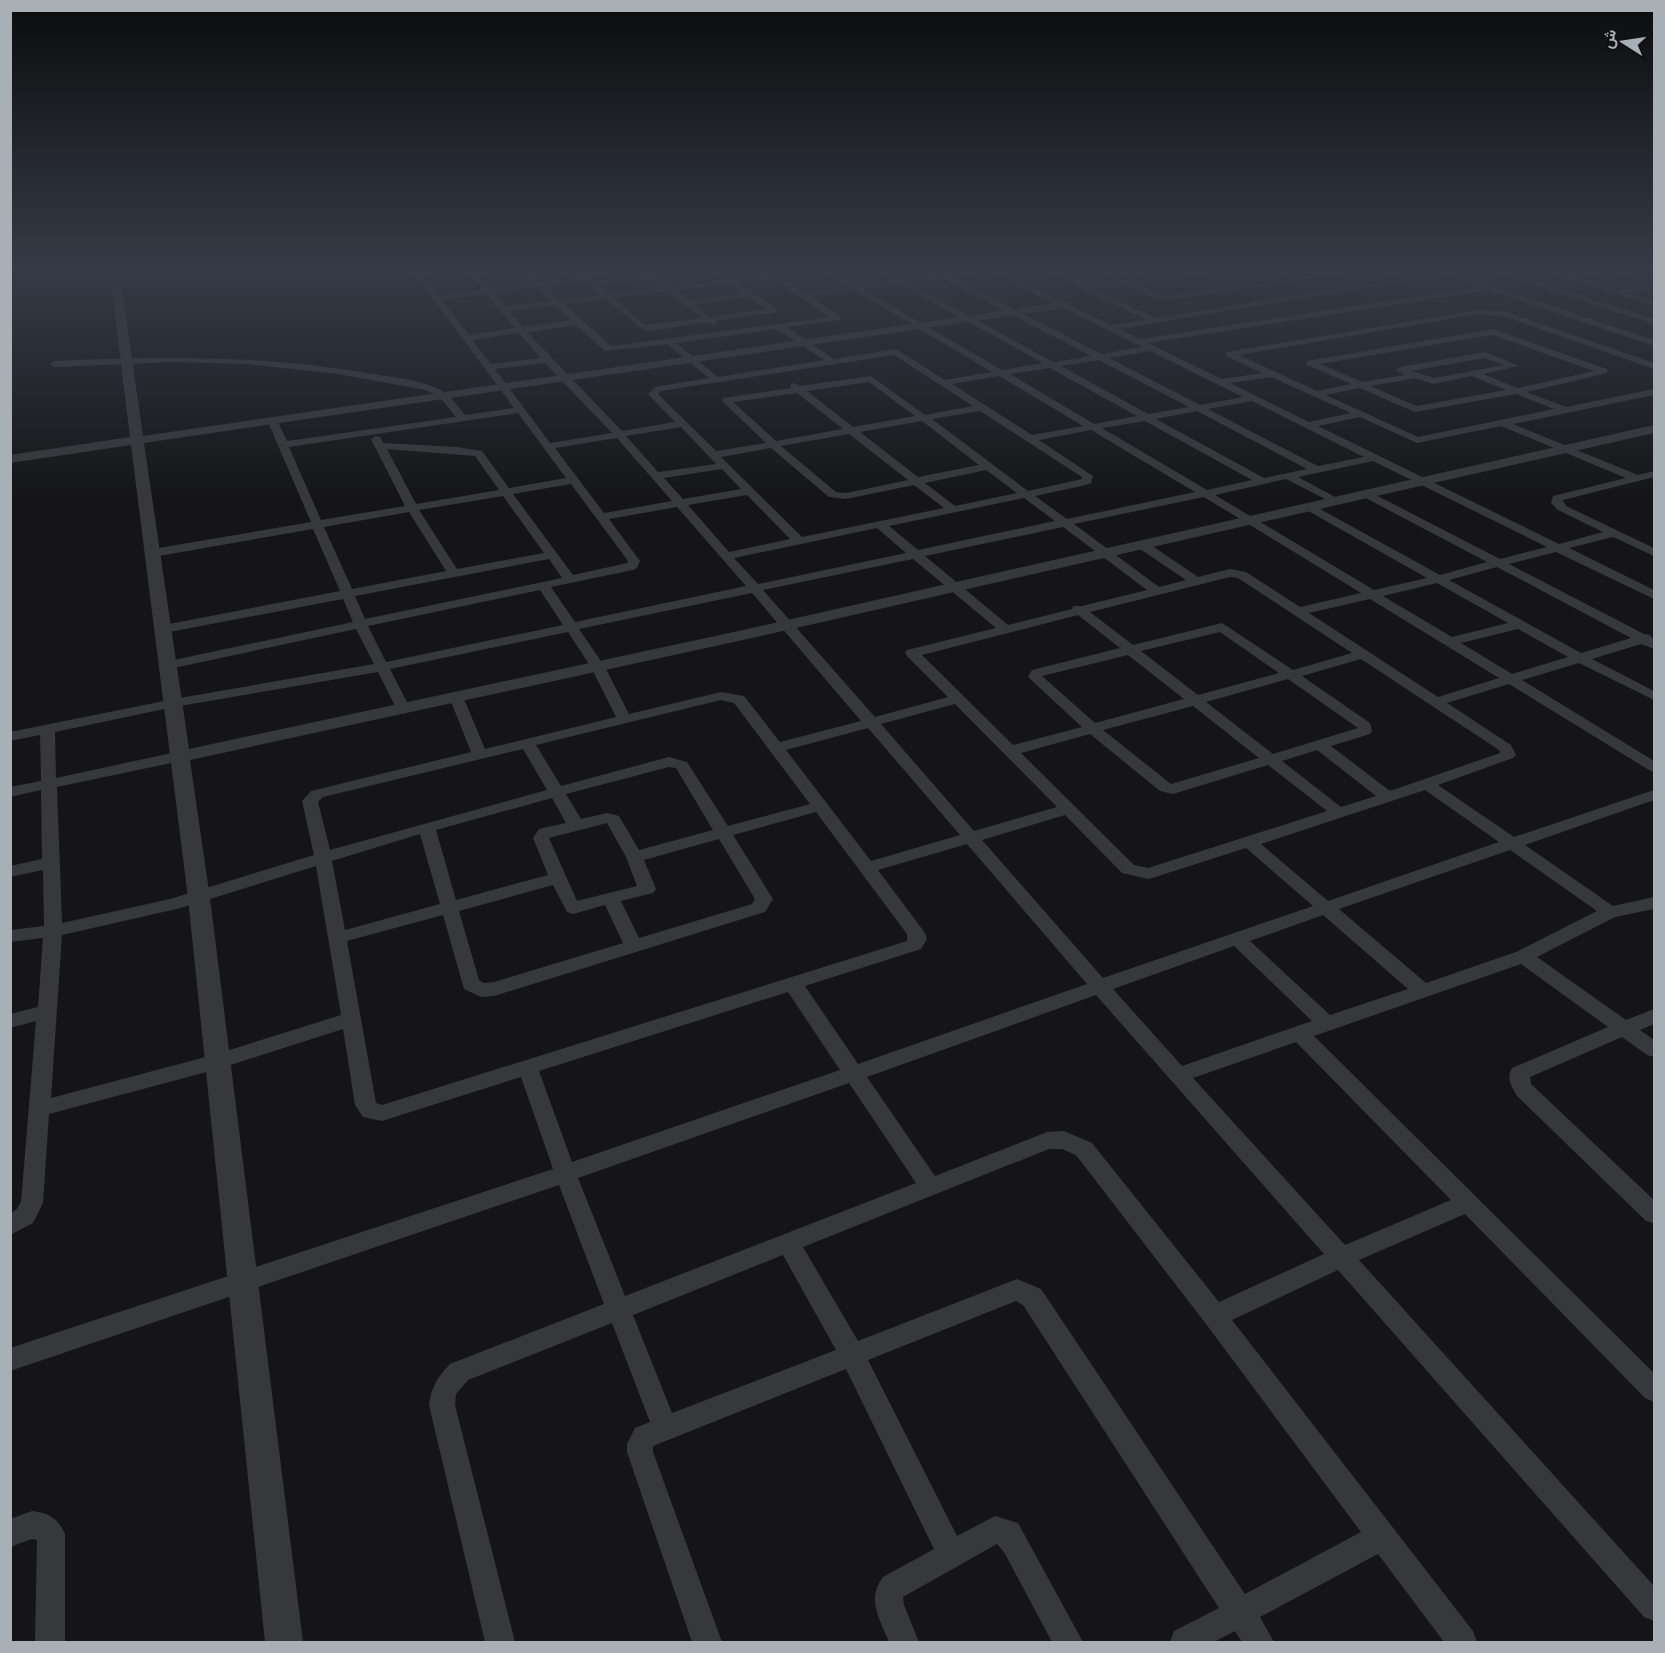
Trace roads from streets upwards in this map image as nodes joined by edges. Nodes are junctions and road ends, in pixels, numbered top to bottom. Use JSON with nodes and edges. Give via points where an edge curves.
{"nodes":[{"id":1,"x":125,"y":345,"type":"edge"},
{"id":2,"x":472,"y":345,"type":"edge"},
{"id":3,"x":534,"y":345,"type":"edge"},
{"id":4,"x":602,"y":345,"type":"edge"},
{"id":5,"x":648,"y":345,"type":"edge"},
{"id":6,"x":674,"y":345,"type":"edge"},
{"id":7,"x":789,"y":345,"type":"edge"},
{"id":8,"x":807,"y":345,"type":"edge"},
{"id":9,"x":953,"y":345,"type":"edge"},
{"id":10,"x":1018,"y":345,"type":"edge"},
{"id":11,"x":1077,"y":345,"type":"edge"},
{"id":12,"x":1146,"y":345,"type":"edge"},
{"id":13,"x":1265,"y":345,"type":"edge"},
{"id":14,"x":1295,"y":345,"type":"edge"},
{"id":15,"x":1409,"y":345,"type":"edge"},
{"id":16,"x":1533,"y":345,"type":"edge"},
{"id":17,"x":1584,"y":345,"type":"edge"},
{"id":18,"x":1594,"y":345,"type":"edge"},
{"id":19,"x":1404,"y":346,"type":"junction"},
{"id":20,"x":1152,"y":348,"type":"junction"},
{"id":21,"x":1551,"y":351,"type":"junction"},
{"id":22,"x":1531,"y":355,"type":"dead end"},
{"id":23,"x":1100,"y":357,"type":"junction"},
{"id":24,"x":1521,"y":357,"type":"dead end"},
{"id":25,"x":691,"y":359,"type":"junction"},
{"id":26,"x":1654,"y":359,"type":"edge"},
{"id":27,"x":547,"y":360,"type":"junction"},
{"id":28,"x":1320,"y":360,"type":"junction"},
{"id":29,"x":1501,"y":360,"type":"junction"},
{"id":30,"x":127,"y":361,"type":"junction"},
{"id":31,"x":831,"y":361,"type":"junction"},
{"id":32,"x":1441,"y":362,"type":"junction"},
{"id":33,"x":1641,"y":362,"type":"junction"},
{"id":34,"x":54,"y":364,"type":"dead end"},
{"id":35,"x":1053,"y":365,"type":"junction"},
{"id":36,"x":1654,"y":366,"type":"edge"},
{"id":37,"x":489,"y":368,"type":"junction"},
{"id":38,"x":774,"y":370,"type":"junction"},
{"id":39,"x":1000,"y":373,"type":"junction"},
{"id":40,"x":1271,"y":374,"type":"junction"},
{"id":41,"x":1474,"y":374,"type":"junction"},
{"id":42,"x":1414,"y":376,"type":"junction"},
{"id":43,"x":565,"y":378,"type":"junction"},
{"id":44,"x":715,"y":379,"type":"junction"},
{"id":45,"x":1222,"y":382,"type":"junction"},
{"id":46,"x":942,"y":383,"type":"junction"},
{"id":47,"x":1358,"y":385,"type":"junction"},
{"id":48,"x":504,"y":386,"type":"junction"},
{"id":49,"x":797,"y":388,"type":"junction"},
{"id":50,"x":1517,"y":391,"type":"junction"},
{"id":51,"x":1654,"y":392,"type":"edge"},
{"id":52,"x":1313,"y":394,"type":"junction"},
{"id":53,"x":443,"y":395,"type":"junction"},
{"id":54,"x":1253,"y":398,"type":"junction"},
{"id":55,"x":1630,"y":398,"type":"junction"},
{"id":56,"x":1646,"y":404,"type":"dead end"},
{"id":57,"x":980,"y":408,"type":"junction"},
{"id":58,"x":1199,"y":408,"type":"junction"},
{"id":59,"x":522,"y":410,"type":"junction"},
{"id":60,"x":1565,"y":410,"type":"junction"},
{"id":61,"x":1358,"y":415,"type":"junction"},
{"id":62,"x":1148,"y":418,"type":"junction"},
{"id":63,"x":463,"y":419,"type":"junction"},
{"id":64,"x":926,"y":419,"type":"junction"},
{"id":65,"x":273,"y":422,"type":"junction"},
{"id":66,"x":1503,"y":423,"type":"junction"},
{"id":67,"x":683,"y":424,"type":"junction"},
{"id":68,"x":1309,"y":425,"type":"junction"},
{"id":69,"x":1093,"y":428,"type":"junction"},
{"id":70,"x":1654,"y":429,"type":"edge"},
{"id":71,"x":372,"y":432,"type":"junction"},
{"id":72,"x":853,"y":432,"type":"junction"},
{"id":73,"x":619,"y":434,"type":"junction"},
{"id":74,"x":1028,"y":439,"type":"junction"},
{"id":75,"x":138,"y":441,"type":"junction"},
{"id":76,"x":283,"y":445,"type":"junction"},
{"id":77,"x":774,"y":445,"type":"junction"},
{"id":78,"x":380,"y":446,"type":"junction"},
{"id":79,"x":548,"y":446,"type":"junction"},
{"id":80,"x":1565,"y":449,"type":"junction"},
{"id":81,"x":713,"y":455,"type":"junction"},
{"id":82,"x":1373,"y":458,"type":"junction"},
{"id":83,"x":10,"y":459,"type":"edge"},
{"id":84,"x":723,"y":466,"type":"junction"},
{"id":85,"x":987,"y":466,"type":"junction"},
{"id":86,"x":1317,"y":470,"type":"junction"},
{"id":87,"x":1654,"y":474,"type":"edge"},
{"id":88,"x":655,"y":476,"type":"junction"},
{"id":89,"x":1288,"y":476,"type":"junction"},
{"id":90,"x":1636,"y":478,"type":"junction"},
{"id":91,"x":574,"y":480,"type":"junction"},
{"id":92,"x":1262,"y":481,"type":"junction"},
{"id":93,"x":1420,"y":481,"type":"junction"},
{"id":94,"x":917,"y":482,"type":"junction"},
{"id":95,"x":749,"y":491,"type":"junction"},
{"id":96,"x":506,"y":492,"type":"junction"},
{"id":97,"x":1025,"y":493,"type":"junction"},
{"id":98,"x":1205,"y":493,"type":"junction"},
{"id":99,"x":1364,"y":494,"type":"junction"},
{"id":100,"x":1333,"y":500,"type":"junction"},
{"id":101,"x":680,"y":504,"type":"junction"},
{"id":102,"x":1308,"y":506,"type":"junction"},
{"id":103,"x":412,"y":508,"type":"junction"},
{"id":104,"x":952,"y":509,"type":"junction"},
{"id":105,"x":602,"y":517,"type":"junction"},
{"id":106,"x":1249,"y":519,"type":"junction"},
{"id":107,"x":1065,"y":523,"type":"junction"},
{"id":108,"x":317,"y":524,"type":"junction"},
{"id":109,"x":879,"y":524,"type":"junction"},
{"id":110,"x":1613,"y":533,"type":"junction"},
{"id":111,"x":798,"y":540,"type":"junction"},
{"id":112,"x":1141,"y":544,"type":"junction"},
{"id":113,"x":1557,"y":547,"type":"junction"},
{"id":114,"x":1103,"y":552,"type":"junction"},
{"id":115,"x":1654,"y":552,"type":"edge"},
{"id":116,"x":153,"y":553,"type":"junction"},
{"id":117,"x":915,"y":554,"type":"junction"},
{"id":118,"x":551,"y":555,"type":"junction"},
{"id":119,"x":725,"y":556,"type":"junction"},
{"id":120,"x":1497,"y":563,"type":"junction"},
{"id":121,"x":453,"y":573,"type":"junction"},
{"id":122,"x":1438,"y":579,"type":"junction"},
{"id":123,"x":570,"y":580,"type":"junction"},
{"id":124,"x":1194,"y":580,"type":"junction"},
{"id":125,"x":544,"y":586,"type":"junction"},
{"id":126,"x":954,"y":586,"type":"junction"},
{"id":127,"x":754,"y":587,"type":"junction"},
{"id":128,"x":1155,"y":590,"type":"junction"},
{"id":129,"x":348,"y":594,"type":"junction"},
{"id":130,"x":1654,"y":595,"type":"edge"},
{"id":131,"x":1373,"y":596,"type":"junction"},
{"id":132,"x":1078,"y":609,"type":"junction"},
{"id":133,"x":1297,"y":612,"type":"junction"},
{"id":134,"x":786,"y":624,"type":"junction"},
{"id":135,"x":1520,"y":624,"type":"junction"},
{"id":136,"x":361,"y":625,"type":"junction"},
{"id":137,"x":572,"y":626,"type":"junction"},
{"id":138,"x":1004,"y":628,"type":"junction"},
{"id":139,"x":164,"y":629,"type":"junction"},
{"id":140,"x":1648,"y":637,"type":"edge"},
{"id":141,"x":1450,"y":642,"type":"junction"},
{"id":142,"x":1654,"y":645,"type":"edge"},
{"id":143,"x":1129,"y":650,"type":"junction"},
{"id":144,"x":1362,"y":655,"type":"junction"},
{"id":145,"x":1580,"y":658,"type":"junction"},
{"id":146,"x":169,"y":665,"type":"junction"},
{"id":147,"x":381,"y":667,"type":"junction"},
{"id":148,"x":598,"y":667,"type":"junction"},
{"id":149,"x":1293,"y":675,"type":"junction"},
{"id":150,"x":1511,"y":680,"type":"junction"},
{"id":151,"x":1654,"y":696,"type":"edge"},
{"id":152,"x":457,"y":699,"type":"junction"},
{"id":153,"x":959,"y":699,"type":"junction"},
{"id":154,"x":1195,"y":702,"type":"junction"},
{"id":155,"x":1436,"y":702,"type":"junction"},
{"id":156,"x":174,"y":703,"type":"junction"},
{"id":157,"x":404,"y":710,"type":"junction"},
{"id":158,"x":624,"y":719,"type":"junction"},
{"id":159,"x":871,"y":722,"type":"junction"},
{"id":160,"x":47,"y":729,"type":"junction"},
{"id":161,"x":1094,"y":730,"type":"junction"},
{"id":162,"x":10,"y":737,"type":"edge"},
{"id":163,"x":527,"y":743,"type":"junction"},
{"id":164,"x":1320,"y":745,"type":"junction"},
{"id":165,"x":776,"y":748,"type":"junction"},
{"id":166,"x":1010,"y":751,"type":"junction"},
{"id":167,"x":480,"y":754,"type":"junction"},
{"id":168,"x":181,"y":756,"type":"junction"},
{"id":169,"x":1271,"y":760,"type":"junction"},
{"id":170,"x":1654,"y":767,"type":"edge"},
{"id":171,"x":47,"y":784,"type":"junction"},
{"id":172,"x":1427,"y":784,"type":"junction"},
{"id":173,"x":10,"y":792,"type":"edge"},
{"id":174,"x":557,"y":793,"type":"junction"},
{"id":175,"x":1654,"y":795,"type":"edge"},
{"id":176,"x":1388,"y":797,"type":"junction"},
{"id":177,"x":819,"y":806,"type":"junction"},
{"id":178,"x":1068,"y":809,"type":"junction"},
{"id":179,"x":1339,"y":813,"type":"junction"},
{"id":180,"x":576,"y":825,"type":"junction"},
{"id":181,"x":426,"y":828,"type":"junction"},
{"id":182,"x":723,"y":832,"type":"junction"},
{"id":183,"x":972,"y":839,"type":"junction"},
{"id":184,"x":1250,"y":843,"type":"junction"},
{"id":185,"x":1512,"y":843,"type":"junction"},
{"id":186,"x":634,"y":857,"type":"junction"},
{"id":187,"x":323,"y":858,"type":"junction"},
{"id":188,"x":52,"y":862,"type":"junction"},
{"id":189,"x":867,"y":868,"type":"junction"},
{"id":190,"x":10,"y":872,"type":"edge"},
{"id":191,"x":558,"y":878,"type":"junction"},
{"id":192,"x":199,"y":898,"type":"junction"},
{"id":193,"x":611,"y":899,"type":"junction"},
{"id":194,"x":1654,"y":903,"type":"edge"},
{"id":195,"x":1328,"y":907,"type":"junction"},
{"id":196,"x":448,"y":908,"type":"junction"},
{"id":197,"x":1610,"y":912,"type":"junction"},
{"id":198,"x":53,"y":932,"type":"junction"},
{"id":199,"x":10,"y":936,"type":"edge"},
{"id":200,"x":336,"y":938,"type":"junction"},
{"id":201,"x":1237,"y":939,"type":"junction"},
{"id":202,"x":633,"y":946,"type":"junction"},
{"id":203,"x":1523,"y":956,"type":"junction"},
{"id":204,"x":794,"y":984,"type":"junction"},
{"id":205,"x":1099,"y":986,"type":"junction"},
{"id":206,"x":1422,"y":990,"type":"junction"},
{"id":207,"x":47,"y":1011,"type":"junction"},
{"id":208,"x":1654,"y":1016,"type":"edge"},
{"id":209,"x":352,"y":1018,"type":"junction"},
{"id":210,"x":10,"y":1021,"type":"edge"},
{"id":211,"x":1326,"y":1023,"type":"junction"},
{"id":212,"x":1627,"y":1028,"type":"junction"},
{"id":213,"x":1298,"y":1032,"type":"junction"},
{"id":214,"x":1654,"y":1050,"type":"edge"},
{"id":215,"x":218,"y":1061,"type":"junction"},
{"id":216,"x":528,"y":1068,"type":"junction"},
{"id":217,"x":853,"y":1072,"type":"junction"},
{"id":218,"x":1178,"y":1075,"type":"junction"},
{"id":219,"x":39,"y":1109,"type":"junction"},
{"id":220,"x":565,"y":1173,"type":"junction"},
{"id":221,"x":931,"y":1188,"type":"junction"},
{"id":222,"x":1468,"y":1203,"type":"junction"},
{"id":223,"x":1654,"y":1214,"type":"edge"},
{"id":224,"x":10,"y":1226,"type":"edge"},
{"id":225,"x":789,"y":1243,"type":"junction"},
{"id":226,"x":1342,"y":1257,"type":"junction"},
{"id":227,"x":244,"y":1285,"type":"junction"},
{"id":228,"x":619,"y":1310,"type":"junction"},
{"id":229,"x":1215,"y":1316,"type":"junction"},
{"id":230,"x":852,"y":1355,"type":"junction"},
{"id":231,"x":10,"y":1360,"type":"edge"},
{"id":232,"x":1650,"y":1379,"type":"edge"},
{"id":233,"x":665,"y":1428,"type":"junction"},
{"id":234,"x":10,"y":1533,"type":"edge"},
{"id":235,"x":1382,"y":1536,"type":"junction"},
{"id":236,"x":951,"y":1554,"type":"junction"},
{"id":237,"x":1654,"y":1607,"type":"edge"},
{"id":238,"x":1240,"y":1612,"type":"junction"},
{"id":239,"x":50,"y":1642,"type":"edge"},
{"id":240,"x":284,"y":1642,"type":"edge"},
{"id":241,"x":498,"y":1642,"type":"edge"},
{"id":242,"x":706,"y":1642,"type":"edge"},
{"id":243,"x":904,"y":1642,"type":"edge"},
{"id":244,"x":1068,"y":1642,"type":"edge"},
{"id":245,"x":1185,"y":1642,"type":"edge"},
{"id":246,"x":1259,"y":1642,"type":"edge"},
{"id":247,"x":1462,"y":1642,"type":"edge"}],
"edges":[{"from":1,"to":30,"type":"street"},
{"from":2,"to":37,"type":"street"},
{"from":3,"to":27,"type":"street"},
{"from":4,"to":5,"type":"street","via":[[620,349]]},
{"from":6,"to":25,"type":"street"},
{"from":7,"to":25,"type":"street"},
{"from":8,"to":31,"type":"street"},
{"from":9,"to":39,"type":"street"},
{"from":10,"to":35,"type":"street"},
{"from":11,"to":23,"type":"street"},
{"from":12,"to":20,"type":"street"},
{"from":13,"to":40,"type":"street","via":[[1229,354]]},
{"from":14,"to":28,"type":"street"},
{"from":15,"to":19,"type":"street"},
{"from":16,"to":21,"type":"street"},
{"from":17,"to":21,"type":"street"},
{"from":18,"to":33,"type":"street"},
{"from":19,"to":28,"type":"street"},
{"from":19,"to":32,"type":"street"},
{"from":20,"to":23,"type":"street"},
{"from":20,"to":45,"type":"street"},
{"from":21,"to":22,"type":"street"},
{"from":21,"to":50,"type":"street","via":[[1604,373]]},
{"from":23,"to":35,"type":"street"},
{"from":23,"to":58,"type":"street"},
{"from":24,"to":29,"type":"street"},
{"from":25,"to":43,"type":"street"},
{"from":25,"to":44,"type":"street"},
{"from":26,"to":33,"type":"street"},
{"from":27,"to":37,"type":"street"},
{"from":27,"to":43,"type":"street"},
{"from":28,"to":47,"type":"street","via":[[1310,363]]},
{"from":29,"to":32,"type":"street","via":[[1485,355]]},
{"from":29,"to":41,"type":"street","via":[[1514,366]]},
{"from":30,"to":34,"type":"street"},
{"from":30,"to":53,"type":"street","via":[[259,363],[409,384]]},
{"from":30,"to":75,"type":"street"},
{"from":31,"to":38,"type":"street"},
{"from":31,"to":46,"type":"street","via":[[896,352]]},
{"from":32,"to":42,"type":"street","via":[[1400,370]]},
{"from":33,"to":36,"type":"street"},
{"from":35,"to":39,"type":"street"},
{"from":35,"to":62,"type":"street"},
{"from":37,"to":48,"type":"street"},
{"from":38,"to":44,"type":"street"},
{"from":38,"to":49,"type":"street"},
{"from":39,"to":46,"type":"street"},
{"from":39,"to":69,"type":"street"},
{"from":40,"to":45,"type":"street"},
{"from":40,"to":52,"type":"street"},
{"from":41,"to":42,"type":"street","via":[[1430,382]]},
{"from":41,"to":50,"type":"street"},
{"from":42,"to":47,"type":"street"},
{"from":43,"to":48,"type":"street"},
{"from":43,"to":73,"type":"street"},
{"from":44,"to":67,"type":"street","via":[[658,388],[654,392]]},
{"from":45,"to":54,"type":"street"},
{"from":46,"to":57,"type":"street"},
{"from":47,"to":50,"type":"street","via":[[1415,409]]},
{"from":47,"to":52,"type":"street"},
{"from":48,"to":53,"type":"street"},
{"from":48,"to":59,"type":"street"},
{"from":49,"to":64,"type":"street","via":[[872,379]]},
{"from":49,"to":72,"type":"street"},
{"from":49,"to":77,"type":"street","via":[[726,400]]},
{"from":50,"to":60,"type":"street"},
{"from":51,"to":55,"type":"street"},
{"from":52,"to":61,"type":"street"},
{"from":53,"to":63,"type":"street"},
{"from":53,"to":65,"type":"street"},
{"from":54,"to":58,"type":"street"},
{"from":54,"to":68,"type":"street"},
{"from":55,"to":56,"type":"street"},
{"from":55,"to":60,"type":"street"},
{"from":57,"to":64,"type":"street"},
{"from":57,"to":74,"type":"street"},
{"from":58,"to":62,"type":"street"},
{"from":58,"to":86,"type":"street"},
{"from":59,"to":63,"type":"street"},
{"from":59,"to":79,"type":"street"},
{"from":60,"to":66,"type":"street"},
{"from":61,"to":66,"type":"street","via":[[1417,440]]},
{"from":61,"to":68,"type":"street"},
{"from":62,"to":69,"type":"street"},
{"from":62,"to":92,"type":"street"},
{"from":63,"to":71,"type":"street"},
{"from":64,"to":72,"type":"street"},
{"from":64,"to":85,"type":"street"},
{"from":65,"to":75,"type":"street"},
{"from":65,"to":76,"type":"street"},
{"from":66,"to":80,"type":"street"},
{"from":67,"to":73,"type":"street"},
{"from":67,"to":81,"type":"street"},
{"from":68,"to":82,"type":"street"},
{"from":69,"to":74,"type":"street"},
{"from":69,"to":98,"type":"street"},
{"from":70,"to":80,"type":"street"},
{"from":71,"to":76,"type":"street"},
{"from":71,"to":78,"type":"street"},
{"from":72,"to":77,"type":"street"},
{"from":72,"to":94,"type":"street"},
{"from":73,"to":79,"type":"street"},
{"from":73,"to":88,"type":"street"},
{"from":74,"to":97,"type":"street","via":[[1088,476],[1082,483]]},
{"from":75,"to":83,"type":"street"},
{"from":75,"to":116,"type":"street"},
{"from":76,"to":108,"type":"street"},
{"from":77,"to":81,"type":"street"},
{"from":77,"to":94,"type":"street","via":[[833,495]]},
{"from":78,"to":96,"type":"street","via":[[478,453]]},
{"from":78,"to":103,"type":"street"},
{"from":79,"to":91,"type":"street"},
{"from":80,"to":90,"type":"street"},
{"from":80,"to":93,"type":"street"},
{"from":81,"to":84,"type":"street"},
{"from":82,"to":86,"type":"street"},
{"from":82,"to":93,"type":"street"},
{"from":84,"to":88,"type":"street"},
{"from":84,"to":95,"type":"street"},
{"from":85,"to":94,"type":"street"},
{"from":85,"to":97,"type":"street"},
{"from":86,"to":89,"type":"street"},
{"from":87,"to":90,"type":"street"},
{"from":88,"to":101,"type":"street"},
{"from":89,"to":92,"type":"street"},
{"from":89,"to":100,"type":"street"},
{"from":90,"to":110,"type":"street","via":[[1557,498],[1562,508]]},
{"from":91,"to":96,"type":"street"},
{"from":91,"to":105,"type":"street"},
{"from":92,"to":98,"type":"street"},
{"from":93,"to":99,"type":"street"},
{"from":93,"to":113,"type":"street"},
{"from":94,"to":104,"type":"street"},
{"from":95,"to":101,"type":"street"},
{"from":95,"to":111,"type":"street"},
{"from":96,"to":103,"type":"street"},
{"from":96,"to":118,"type":"street"},
{"from":97,"to":104,"type":"street"},
{"from":97,"to":107,"type":"street"},
{"from":98,"to":106,"type":"street"},
{"from":98,"to":107,"type":"street"},
{"from":99,"to":100,"type":"street"},
{"from":99,"to":120,"type":"street"},
{"from":100,"to":102,"type":"street"},
{"from":101,"to":105,"type":"street"},
{"from":101,"to":119,"type":"street"},
{"from":102,"to":106,"type":"street"},
{"from":102,"to":122,"type":"street"},
{"from":103,"to":108,"type":"street"},
{"from":103,"to":121,"type":"street"},
{"from":104,"to":109,"type":"street"},
{"from":105,"to":123,"type":"street","via":[[634,561],[633,565]]},
{"from":106,"to":112,"type":"street"},
{"from":106,"to":131,"type":"street"},
{"from":107,"to":114,"type":"street"},
{"from":107,"to":117,"type":"street"},
{"from":108,"to":116,"type":"street"},
{"from":108,"to":129,"type":"street"},
{"from":109,"to":111,"type":"street"},
{"from":109,"to":117,"type":"street"},
{"from":110,"to":113,"type":"street"},
{"from":110,"to":115,"type":"street"},
{"from":111,"to":119,"type":"street"},
{"from":112,"to":114,"type":"street"},
{"from":112,"to":124,"type":"street"},
{"from":113,"to":120,"type":"street"},
{"from":113,"to":130,"type":"street"},
{"from":114,"to":126,"type":"street"},
{"from":114,"to":128,"type":"street"},
{"from":116,"to":139,"type":"street"},
{"from":117,"to":126,"type":"street"},
{"from":117,"to":127,"type":"street"},
{"from":118,"to":121,"type":"street"},
{"from":118,"to":123,"type":"street"},
{"from":119,"to":127,"type":"street"},
{"from":120,"to":122,"type":"street"},
{"from":120,"to":140,"type":"street"},
{"from":121,"to":129,"type":"street"},
{"from":122,"to":131,"type":"street"},
{"from":122,"to":135,"type":"street"},
{"from":123,"to":125,"type":"street"},
{"from":124,"to":128,"type":"street"},
{"from":124,"to":133,"type":"street","via":[[1237,573]]},
{"from":125,"to":136,"type":"street"},
{"from":125,"to":137,"type":"street"},
{"from":126,"to":134,"type":"street"},
{"from":126,"to":138,"type":"street"},
{"from":127,"to":134,"type":"street"},
{"from":127,"to":137,"type":"street"},
{"from":128,"to":132,"type":"street"},
{"from":129,"to":136,"type":"street"},
{"from":129,"to":139,"type":"street"},
{"from":131,"to":133,"type":"street"},
{"from":131,"to":141,"type":"street"},
{"from":132,"to":138,"type":"street"},
{"from":132,"to":143,"type":"street"},
{"from":133,"to":144,"type":"street"},
{"from":134,"to":148,"type":"street"},
{"from":134,"to":159,"type":"street"},
{"from":135,"to":141,"type":"street"},
{"from":135,"to":145,"type":"street"},
{"from":136,"to":146,"type":"street"},
{"from":136,"to":147,"type":"street"},
{"from":137,"to":147,"type":"street"},
{"from":137,"to":148,"type":"street"},
{"from":138,"to":153,"type":"street","via":[[912,652]]},
{"from":139,"to":146,"type":"street"},
{"from":140,"to":142,"type":"street"},
{"from":140,"to":145,"type":"street"},
{"from":141,"to":150,"type":"street"},
{"from":143,"to":149,"type":"street","via":[[1222,627]]},
{"from":143,"to":154,"type":"street"},
{"from":143,"to":161,"type":"street","via":[[1035,675]]},
{"from":144,"to":149,"type":"street"},
{"from":144,"to":155,"type":"street"},
{"from":145,"to":150,"type":"street"},
{"from":145,"to":151,"type":"street"},
{"from":146,"to":156,"type":"street"},
{"from":147,"to":156,"type":"street"},
{"from":147,"to":157,"type":"street"},
{"from":148,"to":152,"type":"street"},
{"from":148,"to":158,"type":"street"},
{"from":149,"to":154,"type":"street"},
{"from":149,"to":164,"type":"street","via":[[1365,726],[1365,731]]},
{"from":150,"to":155,"type":"street"},
{"from":150,"to":170,"type":"street"},
{"from":152,"to":157,"type":"street"},
{"from":152,"to":167,"type":"street"},
{"from":153,"to":159,"type":"street"},
{"from":153,"to":166,"type":"street"},
{"from":154,"to":161,"type":"street"},
{"from":154,"to":169,"type":"street"},
{"from":155,"to":172,"type":"street","via":[[1508,755]]},
{"from":156,"to":160,"type":"street"},
{"from":156,"to":168,"type":"street"},
{"from":157,"to":168,"type":"street"},
{"from":158,"to":163,"type":"street"},
{"from":158,"to":165,"type":"street","via":[[731,696],[739,699]]},
{"from":159,"to":165,"type":"street"},
{"from":159,"to":183,"type":"street"},
{"from":160,"to":162,"type":"street"},
{"from":160,"to":171,"type":"street"},
{"from":161,"to":166,"type":"street"},
{"from":161,"to":169,"type":"street","via":[[1166,788]]},
{"from":163,"to":167,"type":"street"},
{"from":163,"to":174,"type":"street"},
{"from":164,"to":169,"type":"street"},
{"from":164,"to":176,"type":"street"},
{"from":165,"to":177,"type":"street"},
{"from":166,"to":178,"type":"street"},
{"from":167,"to":187,"type":"street","via":[[317,794],[310,801]]},
{"from":168,"to":171,"type":"street"},
{"from":168,"to":192,"type":"street"},
{"from":169,"to":179,"type":"street"},
{"from":171,"to":173,"type":"street"},
{"from":171,"to":188,"type":"street"},
{"from":172,"to":176,"type":"street"},
{"from":172,"to":185,"type":"street"},
{"from":174,"to":180,"type":"street"},
{"from":174,"to":181,"type":"street"},
{"from":174,"to":182,"type":"street","via":[[677,763],[682,765]]},
{"from":175,"to":185,"type":"street"},
{"from":176,"to":179,"type":"street"},
{"from":177,"to":182,"type":"street"},
{"from":177,"to":189,"type":"street"},
{"from":178,"to":183,"type":"street"},
{"from":178,"to":184,"type":"street","via":[[1128,869],[1138,873],[1149,874]]},
{"from":179,"to":184,"type":"street"},
{"from":180,"to":186,"type":"street","via":[[613,819]]},
{"from":180,"to":191,"type":"street","via":[[545,832],[541,838]]},
{"from":181,"to":187,"type":"street"},
{"from":181,"to":196,"type":"street"},
{"from":182,"to":186,"type":"street"},
{"from":182,"to":202,"type":"street","via":[[764,899],[763,904]]},
{"from":183,"to":189,"type":"street"},
{"from":183,"to":205,"type":"street"},
{"from":184,"to":195,"type":"street"},
{"from":185,"to":195,"type":"street"},
{"from":185,"to":197,"type":"street"},
{"from":186,"to":193,"type":"street","via":[[647,889]]},
{"from":187,"to":192,"type":"street"},
{"from":187,"to":200,"type":"street"},
{"from":188,"to":190,"type":"street"},
{"from":188,"to":198,"type":"street"},
{"from":189,"to":204,"type":"street","via":[[918,939],[914,945]]},
{"from":191,"to":193,"type":"street","via":[[573,908]]},
{"from":191,"to":196,"type":"street"},
{"from":192,"to":198,"type":"street"},
{"from":192,"to":215,"type":"street"},
{"from":193,"to":202,"type":"street"},
{"from":194,"to":197,"type":"street"},
{"from":195,"to":201,"type":"street"},
{"from":195,"to":206,"type":"street"},
{"from":196,"to":200,"type":"street"},
{"from":196,"to":202,"type":"street","via":[[471,984],[481,990]]},
{"from":197,"to":203,"type":"street"},
{"from":198,"to":199,"type":"street"},
{"from":198,"to":207,"type":"street"},
{"from":200,"to":209,"type":"street"},
{"from":201,"to":205,"type":"street"},
{"from":201,"to":211,"type":"street"},
{"from":203,"to":206,"type":"street"},
{"from":203,"to":212,"type":"street"},
{"from":204,"to":216,"type":"street"},
{"from":204,"to":217,"type":"street"},
{"from":205,"to":217,"type":"street"},
{"from":205,"to":218,"type":"street"},
{"from":206,"to":211,"type":"street"},
{"from":207,"to":210,"type":"street"},
{"from":207,"to":219,"type":"street"},
{"from":208,"to":212,"type":"street"},
{"from":209,"to":215,"type":"street"},
{"from":209,"to":216,"type":"street","via":[[370,1111],[382,1113]]},
{"from":211,"to":213,"type":"street"},
{"from":212,"to":214,"type":"street"},
{"from":212,"to":223,"type":"street","via":[[1519,1073],[1520,1084]]},
{"from":213,"to":218,"type":"street"},
{"from":213,"to":222,"type":"street"},
{"from":215,"to":219,"type":"street"},
{"from":215,"to":227,"type":"street"},
{"from":216,"to":220,"type":"street"},
{"from":217,"to":220,"type":"street"},
{"from":217,"to":221,"type":"street"},
{"from":218,"to":226,"type":"street"},
{"from":219,"to":224,"type":"street","via":[[32,1203],[25,1216]]},
{"from":220,"to":227,"type":"street"},
{"from":220,"to":228,"type":"street"},
{"from":221,"to":225,"type":"street"},
{"from":221,"to":229,"type":"street","via":[[1047,1141],[1064,1140],[1084,1149]]},
{"from":222,"to":226,"type":"street"},
{"from":222,"to":232,"type":"street"},
{"from":225,"to":228,"type":"street"},
{"from":225,"to":230,"type":"street"},
{"from":226,"to":229,"type":"street"},
{"from":226,"to":237,"type":"street"},
{"from":227,"to":231,"type":"street"},
{"from":227,"to":240,"type":"street"},
{"from":228,"to":233,"type":"street"},
{"from":228,"to":241,"type":"street","via":[[459,1372],[444,1389],[442,1405]]},
{"from":229,"to":235,"type":"street"},
{"from":230,"to":233,"type":"street"},
{"from":230,"to":236,"type":"street"},
{"from":230,"to":238,"type":"street","via":[[1017,1290],[1032,1297]]},
{"from":233,"to":242,"type":"street","via":[[644,1437],[640,1452]]},
{"from":234,"to":239,"type":"street","via":[[32,1525],[43,1526],[51,1534]]},
{"from":235,"to":238,"type":"street"},
{"from":235,"to":247,"type":"street"},
{"from":236,"to":243,"type":"street","via":[[893,1587],[888,1594]]},
{"from":236,"to":244,"type":"street","via":[[995,1530],[1008,1533]]},
{"from":238,"to":245,"type":"street"},
{"from":238,"to":246,"type":"street"}]}
